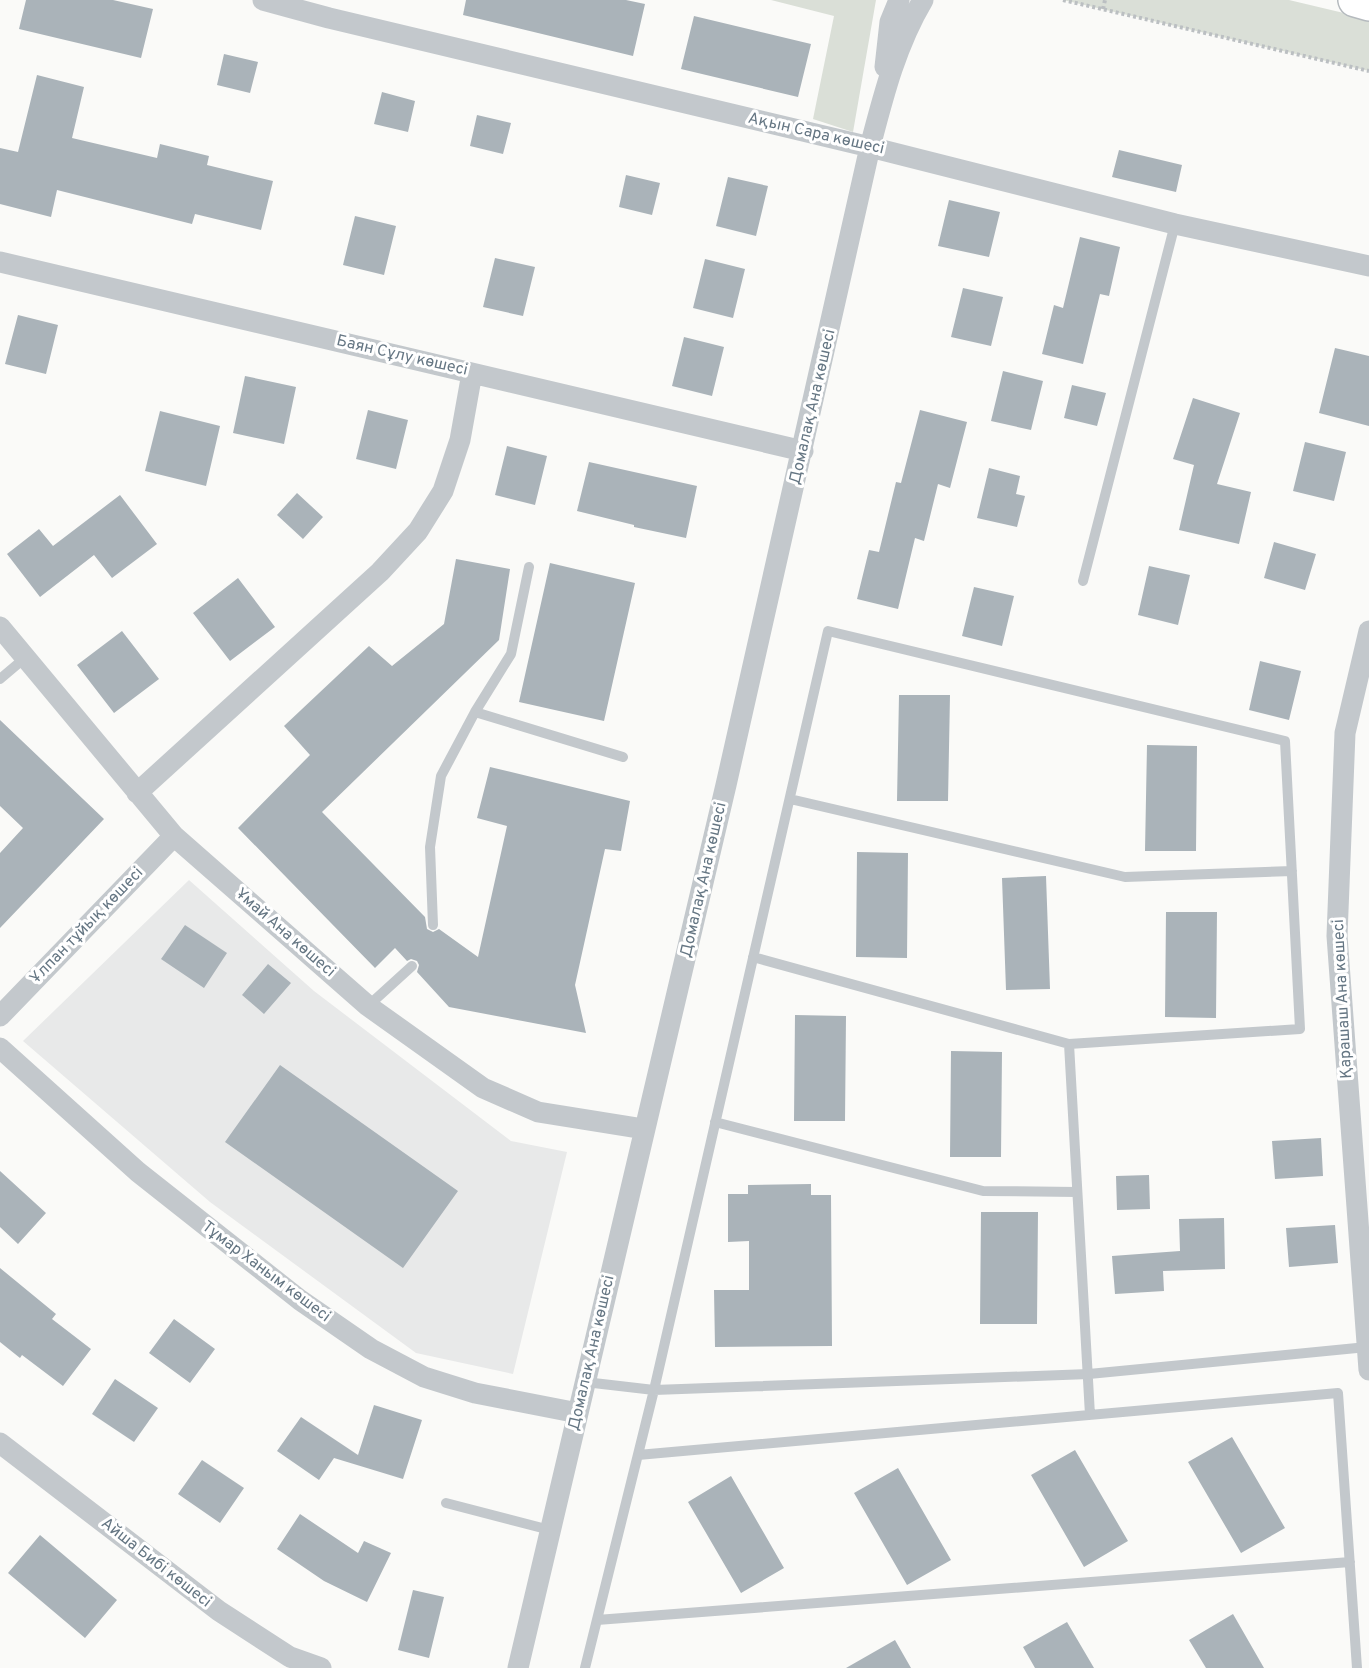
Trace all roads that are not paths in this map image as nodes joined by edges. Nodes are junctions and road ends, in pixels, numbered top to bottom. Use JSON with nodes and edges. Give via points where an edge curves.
{"nodes":[{"id":1,"x":263,"y":0,"type":"edge"},
{"id":2,"x":923,"y":0,"type":"edge"},
{"id":3,"x":1355,"y":0,"type":"edge"},
{"id":4,"x":896,"y":2,"type":"edge"},
{"id":5,"x":1369,"y":4,"type":"edge"},
{"id":6,"x":884,"y":91,"type":"junction"},
{"id":7,"x":870,"y":147,"type":"junction"},
{"id":8,"x":1176,"y":224,"type":"junction"},
{"id":9,"x":0,"y":262,"type":"edge"},
{"id":10,"x":1369,"y":266,"type":"edge"},
{"id":11,"x":472,"y":373,"type":"junction"},
{"id":12,"x":803,"y":451,"type":"junction"},
{"id":13,"x":529,"y":567,"type":"dead end"},
{"id":14,"x":1083,"y":581,"type":"dead end"},
{"id":15,"x":0,"y":627,"type":"edge"},
{"id":16,"x":1369,"y":631,"type":"edge"},
{"id":17,"x":26,"y":657,"type":"junction"},
{"id":18,"x":0,"y":679,"type":"edge"},
{"id":19,"x":475,"y":712,"type":"junction"},
{"id":20,"x":623,"y":758,"type":"dead end"},
{"id":21,"x":137,"y":793,"type":"junction"},
{"id":22,"x":790,"y":799,"type":"junction"},
{"id":23,"x":174,"y":836,"type":"junction"},
{"id":24,"x":1292,"y":871,"type":"junction"},
{"id":25,"x":433,"y":925,"type":"dead end"},
{"id":26,"x":753,"y":957,"type":"junction"},
{"id":27,"x":412,"y":966,"type":"dead end"},
{"id":28,"x":368,"y":1006,"type":"junction"},
{"id":29,"x":0,"y":1016,"type":"edge"},
{"id":30,"x":1069,"y":1044,"type":"junction"},
{"id":31,"x":0,"y":1048,"type":"edge"},
{"id":32,"x":716,"y":1122,"type":"junction"},
{"id":33,"x":644,"y":1130,"type":"junction"},
{"id":34,"x":1077,"y":1192,"type":"junction"},
{"id":35,"x":1368,"y":1347,"type":"edge"},
{"id":36,"x":1369,"y":1370,"type":"edge"},
{"id":37,"x":1089,"y":1374,"type":"junction"},
{"id":38,"x":585,"y":1382,"type":"junction"},
{"id":39,"x":654,"y":1390,"type":"junction"},
{"id":40,"x":578,"y":1413,"type":"junction"},
{"id":41,"x":1090,"y":1415,"type":"junction"},
{"id":42,"x":0,"y":1443,"type":"edge"},
{"id":43,"x":638,"y":1455,"type":"junction"},
{"id":44,"x":446,"y":1503,"type":"dead end"},
{"id":45,"x":550,"y":1530,"type":"junction"},
{"id":46,"x":1350,"y":1562,"type":"junction"},
{"id":47,"x":597,"y":1620,"type":"junction"},
{"id":48,"x":288,"y":1663,"type":"edge"},
{"id":49,"x":321,"y":1668,"type":"edge"},
{"id":50,"x":518,"y":1668,"type":"edge"},
{"id":51,"x":585,"y":1668,"type":"edge"},
{"id":52,"x":1357,"y":1668,"type":"edge"}],
"edges":[{"from":1,"to":7,"type":"street","name":"Ақын Сара көшесі"},
{"from":2,"to":6,"type":"street","name":"Домалақ Ана көшесі"},
{"from":3,"to":5,"type":"main road"},
{"from":4,"to":6,"type":"street","name":"Домалақ Ана көшесі","via":[[890,22]]},
{"from":6,"to":7,"type":"street","name":"Домалақ Ана көшесі"},
{"from":7,"to":8,"type":"street","name":"Ақын Сара көшесі"},
{"from":7,"to":12,"type":"street","name":"Домалақ Ана көшесі"},
{"from":8,"to":10,"type":"street","name":"Ақын Сара көшесі"},
{"from":8,"to":14,"type":"lane"},
{"from":9,"to":11,"type":"street","name":"Баян Сұлу көшесі"},
{"from":11,"to":12,"type":"street","name":"Баян Сұлу көшесі"},
{"from":11,"to":21,"type":"street","via":[[444,491],[418,531],[380,572]]},
{"from":12,"to":33,"type":"street","name":"Домалақ Ана көшесі"},
{"from":13,"to":19,"type":"lane","via":[[511,654]]},
{"from":15,"to":17,"type":"street","name":"Ұмай Ана көшесі"},
{"from":16,"to":35,"type":"street","name":"Қарашаш Ана көшесі","via":[[1345,733],[1337,936]]},
{"from":17,"to":18,"type":"lane"},
{"from":17,"to":21,"type":"street","name":"Ұмай Ана көшесі"},
{"from":19,"to":20,"type":"lane"},
{"from":19,"to":25,"type":"lane","via":[[441,776],[430,847]]},
{"from":21,"to":23,"type":"street","name":"Ұмай Ана көшесі"},
{"from":22,"to":24,"type":"lane","via":[[1125,877]]},
{"from":22,"to":24,"type":"lane","via":[[828,630],[1285,741]]},
{"from":22,"to":26,"type":"lane"},
{"from":23,"to":28,"type":"street","name":"Ұмай Ана көшесі"},
{"from":23,"to":29,"type":"street","name":"Ұлпан тұйық көшесі"},
{"from":24,"to":30,"type":"lane","via":[[1300,1029]]},
{"from":26,"to":30,"type":"lane"},
{"from":26,"to":32,"type":"lane"},
{"from":27,"to":28,"type":"lane"},
{"from":28,"to":33,"type":"street","name":"Ұмай Ана көшесі","via":[[483,1088],[538,1112]]},
{"from":30,"to":34,"type":"lane"},
{"from":31,"to":40,"type":"street","name":"Тұмар Ханым көшесі","via":[[138,1172],[300,1300],[371,1349],[424,1377],[475,1394]]},
{"from":32,"to":34,"type":"lane","via":[[983,1191]]},
{"from":32,"to":39,"type":"lane"},
{"from":33,"to":38,"type":"street","name":"Домалақ Ана көшесі"},
{"from":34,"to":37,"type":"lane"},
{"from":35,"to":36,"type":"street","name":"Қарашаш Ана көшесі"},
{"from":35,"to":37,"type":"lane"},
{"from":37,"to":39,"type":"lane"},
{"from":37,"to":41,"type":"lane"},
{"from":38,"to":39,"type":"lane"},
{"from":38,"to":40,"type":"street","name":"Домалақ Ана көшесі"},
{"from":39,"to":43,"type":"lane"},
{"from":40,"to":45,"type":"street","name":"Домалақ Ана көшесі"},
{"from":41,"to":43,"type":"lane"},
{"from":41,"to":46,"type":"lane","via":[[1338,1393]]},
{"from":42,"to":48,"type":"street","name":"Айша Бибі көшесі"},
{"from":43,"to":47,"type":"lane"},
{"from":44,"to":45,"type":"lane"},
{"from":45,"to":50,"type":"street","name":"Домалақ Ана көшесі"},
{"from":46,"to":47,"type":"lane"},
{"from":46,"to":52,"type":"lane"},
{"from":47,"to":51,"type":"lane"},
{"from":48,"to":49,"type":"street","name":"Айша Бибі көшесі"}]}
